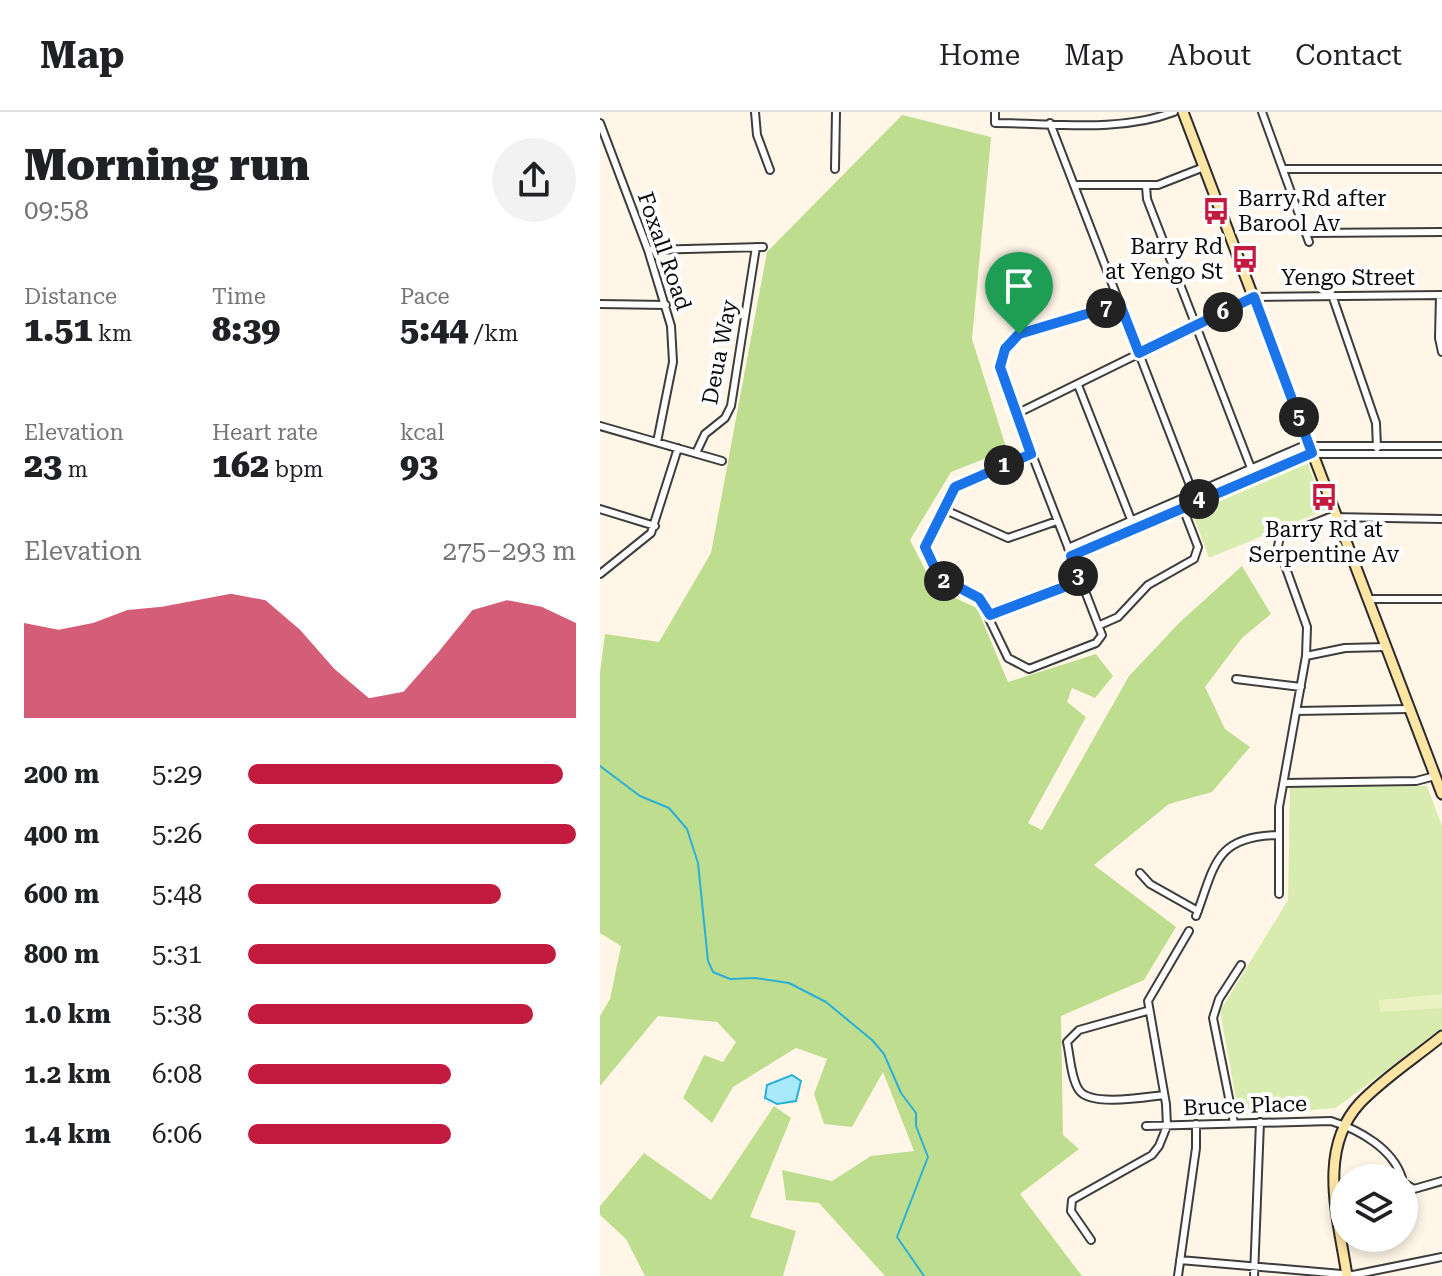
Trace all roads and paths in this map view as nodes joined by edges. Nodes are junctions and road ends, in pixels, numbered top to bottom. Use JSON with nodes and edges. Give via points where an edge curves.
{"nodes":[{"id":1,"x":755,"y":112,"type":"edge"},
{"id":2,"x":836,"y":112,"type":"edge"},
{"id":3,"x":995,"y":112,"type":"edge"},
{"id":4,"x":1174,"y":112,"type":"edge"},
{"id":5,"x":1183,"y":112,"type":"edge"},
{"id":6,"x":1262,"y":112,"type":"edge"},
{"id":7,"x":600,"y":123,"type":"edge"},
{"id":8,"x":1050,"y":123,"type":"junction"},
{"id":9,"x":1204,"y":167,"type":"junction"},
{"id":10,"x":835,"y":169,"type":"dead end"},
{"id":11,"x":1284,"y":169,"type":"junction"},
{"id":12,"x":1442,"y":169,"type":"edge"},
{"id":13,"x":770,"y":170,"type":"dead end"},
{"id":14,"x":1075,"y":185,"type":"junction"},
{"id":15,"x":1146,"y":186,"type":"junction"},
{"id":16,"x":1442,"y":232,"type":"edge"},
{"id":17,"x":1307,"y":233,"type":"junction"},
{"id":18,"x":1309,"y":242,"type":"dead end"},
{"id":19,"x":648,"y":250,"type":"junction"},
{"id":20,"x":1332,"y":295,"type":"junction"},
{"id":21,"x":1441,"y":295,"type":"edge"},
{"id":22,"x":1254,"y":297,"type":"junction"},
{"id":23,"x":600,"y":304,"type":"edge"},
{"id":24,"x":1120,"y":304,"type":"junction"},
{"id":25,"x":666,"y":305,"type":"junction"},
{"id":26,"x":1196,"y":327,"type":"junction"},
{"id":27,"x":1442,"y":352,"type":"edge"},
{"id":28,"x":1139,"y":353,"type":"junction"},
{"id":29,"x":1078,"y":385,"type":"junction"},
{"id":30,"x":1016,"y":414,"type":"junction"},
{"id":31,"x":600,"y":426,"type":"edge"},
{"id":32,"x":657,"y":442,"type":"junction"},
{"id":33,"x":1377,"y":445,"type":"junction"},
{"id":34,"x":1442,"y":446,"type":"edge"},
{"id":35,"x":678,"y":448,"type":"junction"},
{"id":36,"x":1311,"y":450,"type":"junction"},
{"id":37,"x":696,"y":453,"type":"junction"},
{"id":38,"x":1031,"y":454,"type":"junction"},
{"id":39,"x":1377,"y":454,"type":"junction"},
{"id":40,"x":1442,"y":454,"type":"edge"},
{"id":41,"x":722,"y":461,"type":"dead end"},
{"id":42,"x":1252,"y":471,"type":"junction"},
{"id":43,"x":1195,"y":497,"type":"junction"},
{"id":44,"x":1181,"y":503,"type":"junction"},
{"id":45,"x":600,"y":509,"type":"edge"},
{"id":46,"x":943,"y":509,"type":"junction"},
{"id":47,"x":1442,"y":519,"type":"edge"},
{"id":48,"x":1338,"y":520,"type":"junction"},
{"id":49,"x":1057,"y":521,"type":"junction"},
{"id":50,"x":1134,"y":525,"type":"junction"},
{"id":51,"x":655,"y":526,"type":"junction"},
{"id":52,"x":1069,"y":552,"type":"junction"},
{"id":53,"x":600,"y":574,"type":"edge"},
{"id":54,"x":1080,"y":581,"type":"junction"},
{"id":55,"x":1368,"y":599,"type":"junction"},
{"id":56,"x":1442,"y":599,"type":"edge"},
{"id":57,"x":990,"y":615,"type":"junction"},
{"id":58,"x":1100,"y":625,"type":"junction"},
{"id":59,"x":1386,"y":647,"type":"junction"},
{"id":60,"x":1306,"y":656,"type":"junction"},
{"id":61,"x":1236,"y":679,"type":"dead end"},
{"id":62,"x":1301,"y":687,"type":"junction"},
{"id":63,"x":1409,"y":709,"type":"junction"},
{"id":64,"x":1296,"y":711,"type":"junction"},
{"id":65,"x":1436,"y":776,"type":"junction"},
{"id":66,"x":1284,"y":783,"type":"junction"},
{"id":67,"x":1442,"y":793,"type":"edge"},
{"id":68,"x":1278,"y":835,"type":"junction"},
{"id":69,"x":1140,"y":873,"type":"dead end"},
{"id":70,"x":1279,"y":894,"type":"dead end"},
{"id":71,"x":1189,"y":931,"type":"dead end"},
{"id":72,"x":1241,"y":965,"type":"dead end"},
{"id":73,"x":1147,"y":1011,"type":"junction"},
{"id":74,"x":1442,"y":1036,"type":"edge"},
{"id":75,"x":1164,"y":1095,"type":"junction"},
{"id":76,"x":1260,"y":1122,"type":"junction"},
{"id":77,"x":1234,"y":1123,"type":"junction"},
{"id":78,"x":1196,"y":1124,"type":"junction"},
{"id":79,"x":1146,"y":1126,"type":"dead end"},
{"id":80,"x":1167,"y":1126,"type":"junction"},
{"id":81,"x":1344,"y":1126,"type":"junction"},
{"id":82,"x":1397,"y":1164,"type":"edge"},
{"id":83,"x":1442,"y":1181,"type":"edge"},
{"id":84,"x":1418,"y":1188,"type":"edge"},
{"id":85,"x":1091,"y":1240,"type":"dead end"},
{"id":86,"x":1442,"y":1257,"type":"edge"},
{"id":87,"x":1180,"y":1260,"type":"junction"},
{"id":88,"x":1255,"y":1266,"type":"junction"},
{"id":89,"x":1347,"y":1275,"type":"edge"},
{"id":90,"x":1178,"y":1276,"type":"edge"},
{"id":91,"x":1254,"y":1276,"type":"edge"}],
"edges":[{"from":1,"to":13,"type":"street"},
{"from":2,"to":10,"type":"street"},
{"from":3,"to":8,"type":"street","via":[[995,123]]},
{"from":4,"to":8,"type":"street","via":[[1132,123]]},
{"from":5,"to":9,"type":"street"},
{"from":6,"to":11,"type":"street"},
{"from":7,"to":19,"type":"street","name":"Foxall Road"},
{"from":8,"to":14,"type":"street"},
{"from":9,"to":15,"type":"street"},
{"from":9,"to":22,"type":"street"},
{"from":11,"to":12,"type":"street"},
{"from":11,"to":17,"type":"street"},
{"from":14,"to":15,"type":"street"},
{"from":14,"to":24,"type":"street"},
{"from":15,"to":26,"type":"street"},
{"from":16,"to":17,"type":"street"},
{"from":17,"to":18,"type":"street"},
{"from":19,"to":25,"type":"street","name":"Foxall Road"},
{"from":19,"to":37,"type":"street","name":"Deua Way","via":[[760,247],[731,406],[705,434]]},
{"from":20,"to":21,"type":"street","name":"Yengo Street"},
{"from":20,"to":22,"type":"street","name":"Yengo Street"},
{"from":20,"to":33,"type":"street","via":[[1376,423]]},
{"from":21,"to":27,"type":"street"},
{"from":22,"to":26,"type":"street"},
{"from":22,"to":36,"type":"street"},
{"from":23,"to":25,"type":"street"},
{"from":24,"to":28,"type":"street"},
{"from":24,"to":30,"type":"street","via":[[1019,334],[1009,342],[1000,367]]},
{"from":25,"to":32,"type":"street","name":"Foxall Road","via":[[673,362]]},
{"from":26,"to":28,"type":"street"},
{"from":26,"to":42,"type":"street"},
{"from":28,"to":29,"type":"street"},
{"from":28,"to":43,"type":"street"},
{"from":29,"to":30,"type":"street"},
{"from":29,"to":50,"type":"street"},
{"from":30,"to":38,"type":"street"},
{"from":31,"to":32,"type":"street"},
{"from":32,"to":35,"type":"street"},
{"from":33,"to":34,"type":"street"},
{"from":33,"to":36,"type":"street"},
{"from":33,"to":39,"type":"street"},
{"from":35,"to":37,"type":"street"},
{"from":35,"to":51,"type":"street"},
{"from":36,"to":39,"type":"street"},
{"from":36,"to":42,"type":"street"},
{"from":36,"to":48,"type":"street"},
{"from":37,"to":41,"type":"street"},
{"from":38,"to":46,"type":"street","via":[[961,482]]},
{"from":38,"to":49,"type":"street"},
{"from":39,"to":40,"type":"street"},
{"from":42,"to":43,"type":"street"},
{"from":43,"to":44,"type":"street"},
{"from":44,"to":50,"type":"street"},
{"from":44,"to":58,"type":"street","via":[[1198,547],[1194,559],[1148,585],[1118,617]]},
{"from":45,"to":51,"type":"street"},
{"from":46,"to":49,"type":"street","via":[[1008,538]]},
{"from":46,"to":57,"type":"street","via":[[925,547],[935,571],[945,583],[979,598]]},
{"from":47,"to":48,"type":"street"},
{"from":48,"to":55,"type":"street"},
{"from":48,"to":60,"type":"street","via":[[1330,517],[1280,537],[1278,546],[1304,614]]},
{"from":49,"to":52,"type":"street"},
{"from":50,"to":52,"type":"street"},
{"from":51,"to":53,"type":"street"},
{"from":52,"to":54,"type":"street"},
{"from":54,"to":57,"type":"street"},
{"from":54,"to":58,"type":"street"},
{"from":55,"to":56,"type":"street"},
{"from":55,"to":59,"type":"street"},
{"from":57,"to":58,"type":"street","via":[[1008,658],[1029,669],[1101,638]]},
{"from":59,"to":60,"type":"street"},
{"from":59,"to":63,"type":"street"},
{"from":60,"to":62,"type":"street"},
{"from":61,"to":62,"type":"street"},
{"from":62,"to":64,"type":"street"},
{"from":63,"to":64,"type":"street"},
{"from":63,"to":65,"type":"street"},
{"from":64,"to":66,"type":"street"},
{"from":65,"to":66,"type":"street","via":[[1416,781]]},
{"from":65,"to":67,"type":"street"},
{"from":66,"to":68,"type":"street"},
{"from":68,"to":69,"type":"street","via":[[1251,836],[1227,847],[1212,868],[1197,913]]},
{"from":68,"to":70,"type":"street"},
{"from":71,"to":73,"type":"street","via":[[1150,993]]},
{"from":72,"to":77,"type":"street","via":[[1213,1018]]},
{"from":73,"to":75,"type":"street"},
{"from":73,"to":75,"type":"street","via":[[1079,1030],[1067,1042],[1077,1089],[1086,1097]]},
{"from":74,"to":81,"type":"street","via":[[1367,1097]]},
{"from":75,"to":80,"type":"street"},
{"from":76,"to":77,"type":"street","name":"Bruce Place"},
{"from":76,"to":81,"type":"street","name":"Bruce Place","via":[[1319,1120]]},
{"from":76,"to":88,"type":"street"},
{"from":77,"to":78,"type":"street","name":"Bruce Place"},
{"from":78,"to":80,"type":"street","name":"Bruce Place"},
{"from":78,"to":87,"type":"street"},
{"from":79,"to":80,"type":"street","name":"Bruce Place"},
{"from":80,"to":85,"type":"street","via":[[1152,1155],[1072,1200],[1071,1211]]},
{"from":81,"to":82,"type":"street"},
{"from":81,"to":89,"type":"street","via":[[1334,1179]]},
{"from":83,"to":84,"type":"street"},
{"from":86,"to":89,"type":"street"},
{"from":87,"to":88,"type":"street"},
{"from":87,"to":90,"type":"street"},
{"from":88,"to":89,"type":"street"},
{"from":88,"to":91,"type":"street"}]}
